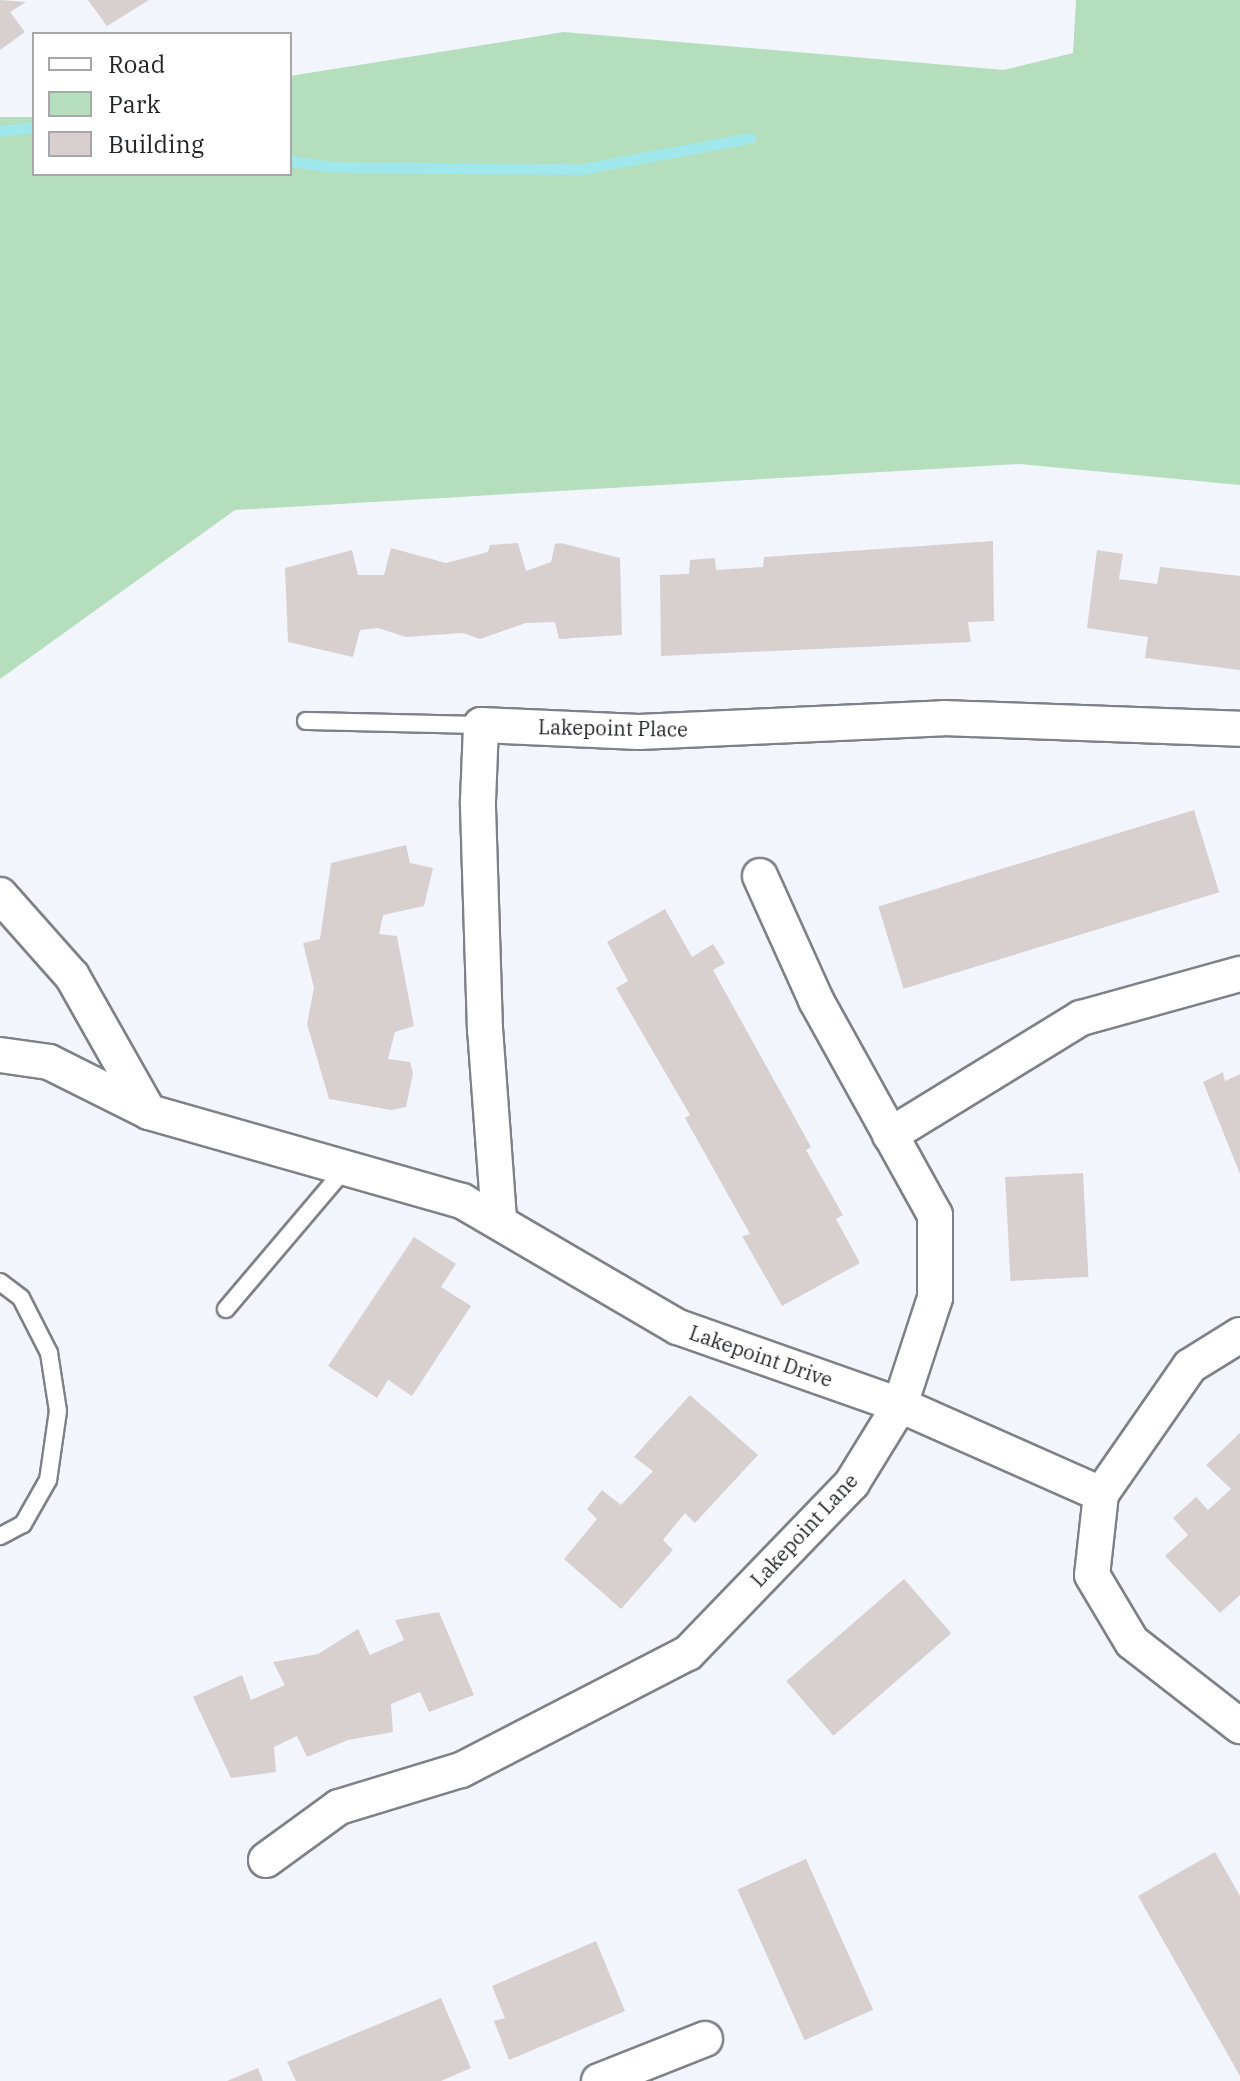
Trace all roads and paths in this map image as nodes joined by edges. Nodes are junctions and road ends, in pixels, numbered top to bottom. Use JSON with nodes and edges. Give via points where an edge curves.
{"nodes":[{"id":1,"x":306,"y":721,"type":"dead end"},
{"id":2,"x":481,"y":725,"type":"junction"},
{"id":3,"x":1240,"y":729,"type":"edge"},
{"id":4,"x":760,"y":876,"type":"dead end"},
{"id":5,"x":0,"y":895,"type":"edge"},
{"id":6,"x":1240,"y":974,"type":"edge"},
{"id":7,"x":0,"y":1055,"type":"edge"},
{"id":8,"x":149,"y":1112,"type":"junction"},
{"id":9,"x":890,"y":1135,"type":"junction"},
{"id":10,"x":343,"y":1171,"type":"junction"},
{"id":11,"x":499,"y":1219,"type":"junction"},
{"id":12,"x":0,"y":1282,"type":"edge"},
{"id":13,"x":226,"y":1309,"type":"dead end"},
{"id":14,"x":1240,"y":1335,"type":"edge"},
{"id":15,"x":900,"y":1405,"type":"junction"},
{"id":16,"x":1101,"y":1494,"type":"junction"},
{"id":17,"x":0,"y":1536,"type":"edge"},
{"id":18,"x":1240,"y":1726,"type":"edge"},
{"id":19,"x":266,"y":1860,"type":"dead end"},
{"id":20,"x":705,"y":2039,"type":"dead end"},
{"id":21,"x":599,"y":2081,"type":"edge"}],
"edges":[{"from":1,"to":2,"type":"lane"},
{"from":2,"to":3,"type":"street","name":"Lakepoint Place","via":[[639,732],[944,718]]},
{"from":2,"to":11,"type":"street","via":[[484,1015]]},
{"from":4,"to":9,"type":"street","name":"Lakepoint Lane","via":[[816,1000]]},
{"from":5,"to":8,"type":"street","via":[[72,976]]},
{"from":6,"to":9,"type":"street","via":[[1081,1018]]},
{"from":7,"to":8,"type":"street","name":"Lakepoint Drive","via":[[49,1062]]},
{"from":8,"to":10,"type":"street","name":"Lakepoint Drive"},
{"from":9,"to":15,"type":"street","name":"Lakepoint Lane","via":[[935,1215],[935,1298]]},
{"from":10,"to":11,"type":"street","name":"Lakepoint Drive","via":[[462,1201]]},
{"from":10,"to":13,"type":"lane"},
{"from":11,"to":15,"type":"street","name":"Lakepoint Drive","via":[[678,1327]]},
{"from":12,"to":17,"type":"lane","via":[[21,1298],[49,1353],[58,1411],[48,1480],[23,1524]]},
{"from":14,"to":16,"type":"street","via":[[1190,1366]]},
{"from":15,"to":16,"type":"street","name":"Lakepoint Drive"},
{"from":15,"to":19,"type":"street","name":"Lakepoint Lane","via":[[852,1483],[688,1653],[461,1770],[339,1807]]},
{"from":16,"to":18,"type":"street","via":[[1092,1575],[1132,1642]]},
{"from":20,"to":21,"type":"street"}]}
